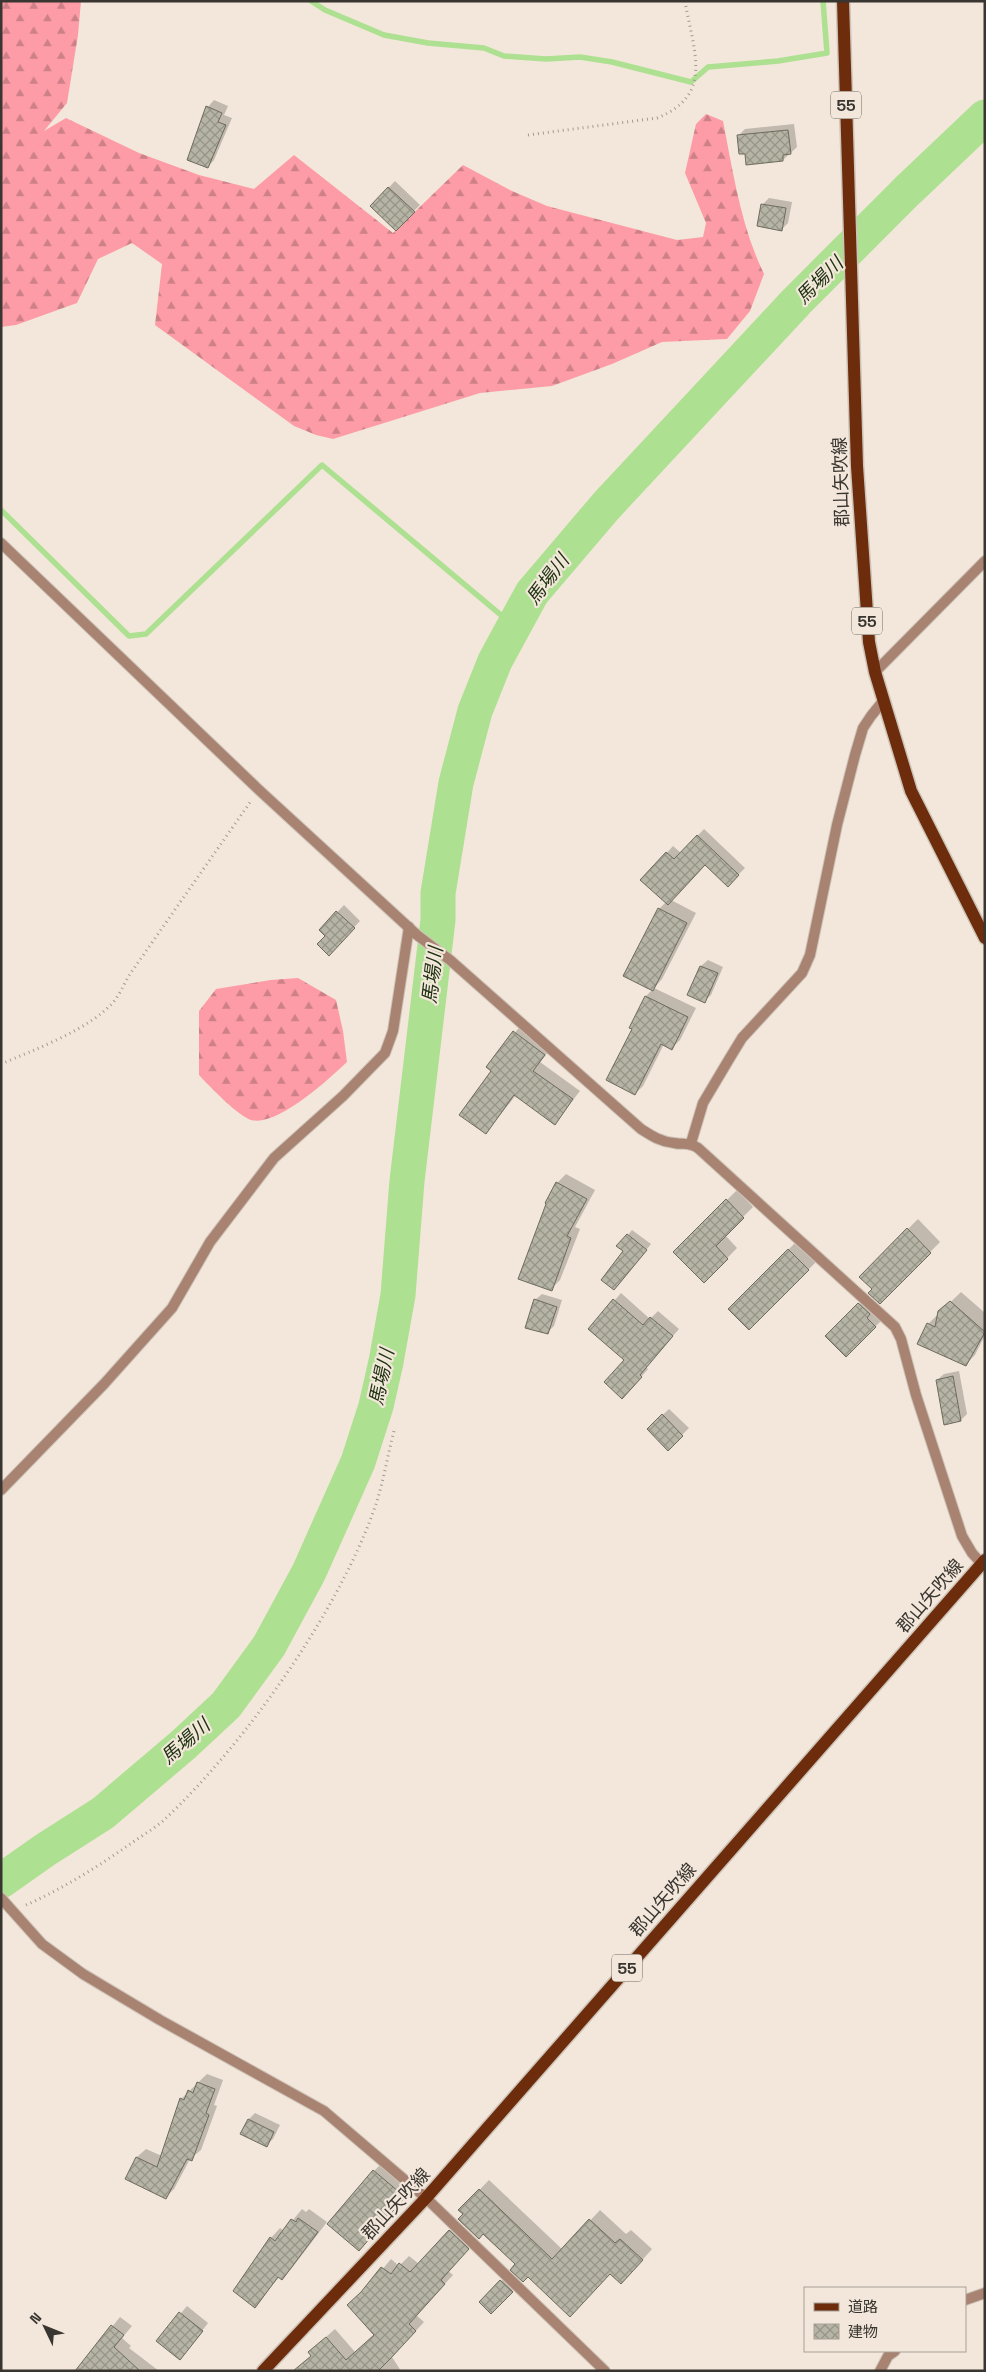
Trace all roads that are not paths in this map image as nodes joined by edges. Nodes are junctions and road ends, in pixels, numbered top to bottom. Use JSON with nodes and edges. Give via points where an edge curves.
{"nodes":[{"id":1,"x":843,"y":1,"type":"edge"},
{"id":2,"x":1,"y":543,"type":"edge"},
{"id":3,"x":985,"y":562,"type":"edge"},
{"id":4,"x":875,"y":672,"type":"junction"},
{"id":5,"x":884,"y":700,"type":"junction"},
{"id":6,"x":409,"y":927,"type":"junction"},
{"id":7,"x":985,"y":938,"type":"edge"},
{"id":8,"x":691,"y":1143,"type":"junction"},
{"id":9,"x":1,"y":1490,"type":"edge"},
{"id":10,"x":983,"y":1562,"type":"edge"},
{"id":11,"x":2,"y":1899,"type":"edge"},
{"id":12,"x":426,"y":2198,"type":"junction"},
{"id":13,"x":985,"y":2293,"type":"edge"},
{"id":14,"x":966,"y":2300,"type":"edge"},
{"id":15,"x":894,"y":2352,"type":"edge"},
{"id":16,"x":263,"y":2371,"type":"edge"},
{"id":17,"x":605,"y":2371,"type":"edge"},
{"id":18,"x":880,"y":2371,"type":"edge"}],
"edges":[{"from":1,"to":4,"type":"main road","name":"郡山矢吹線","number":"55","via":[[862,558],[869,642]]},
{"from":2,"to":6,"type":"street","via":[[258,789]]},
{"from":3,"to":4,"type":"street"},
{"from":4,"to":5,"type":"main road","name":"郡山矢吹線","number":"55"},
{"from":5,"to":7,"type":"main road","name":"郡山矢吹線","number":"55","via":[[912,791]]},
{"from":5,"to":8,"type":"street","via":[[870,716],[855,755],[810,955],[802,973],[742,1038],[703,1103]]},
{"from":6,"to":8,"type":"street","via":[[641,1129],[674,1144]]},
{"from":6,"to":9,"type":"street","via":[[393,1031],[385,1053],[274,1158],[210,1242],[172,1308]]},
{"from":8,"to":10,"type":"street","via":[[894,1327],[901,1339],[962,1536],[972,1553]]},
{"from":10,"to":12,"type":"main road","name":"郡山矢吹線","number":"55"},
{"from":11,"to":12,"type":"street","via":[[42,1944],[83,1974],[324,2111]]},
{"from":12,"to":16,"type":"main road","name":"郡山矢吹線","number":"55"},
{"from":12,"to":17,"type":"street"},
{"from":13,"to":14,"type":"street"},
{"from":15,"to":18,"type":"street"}]}
